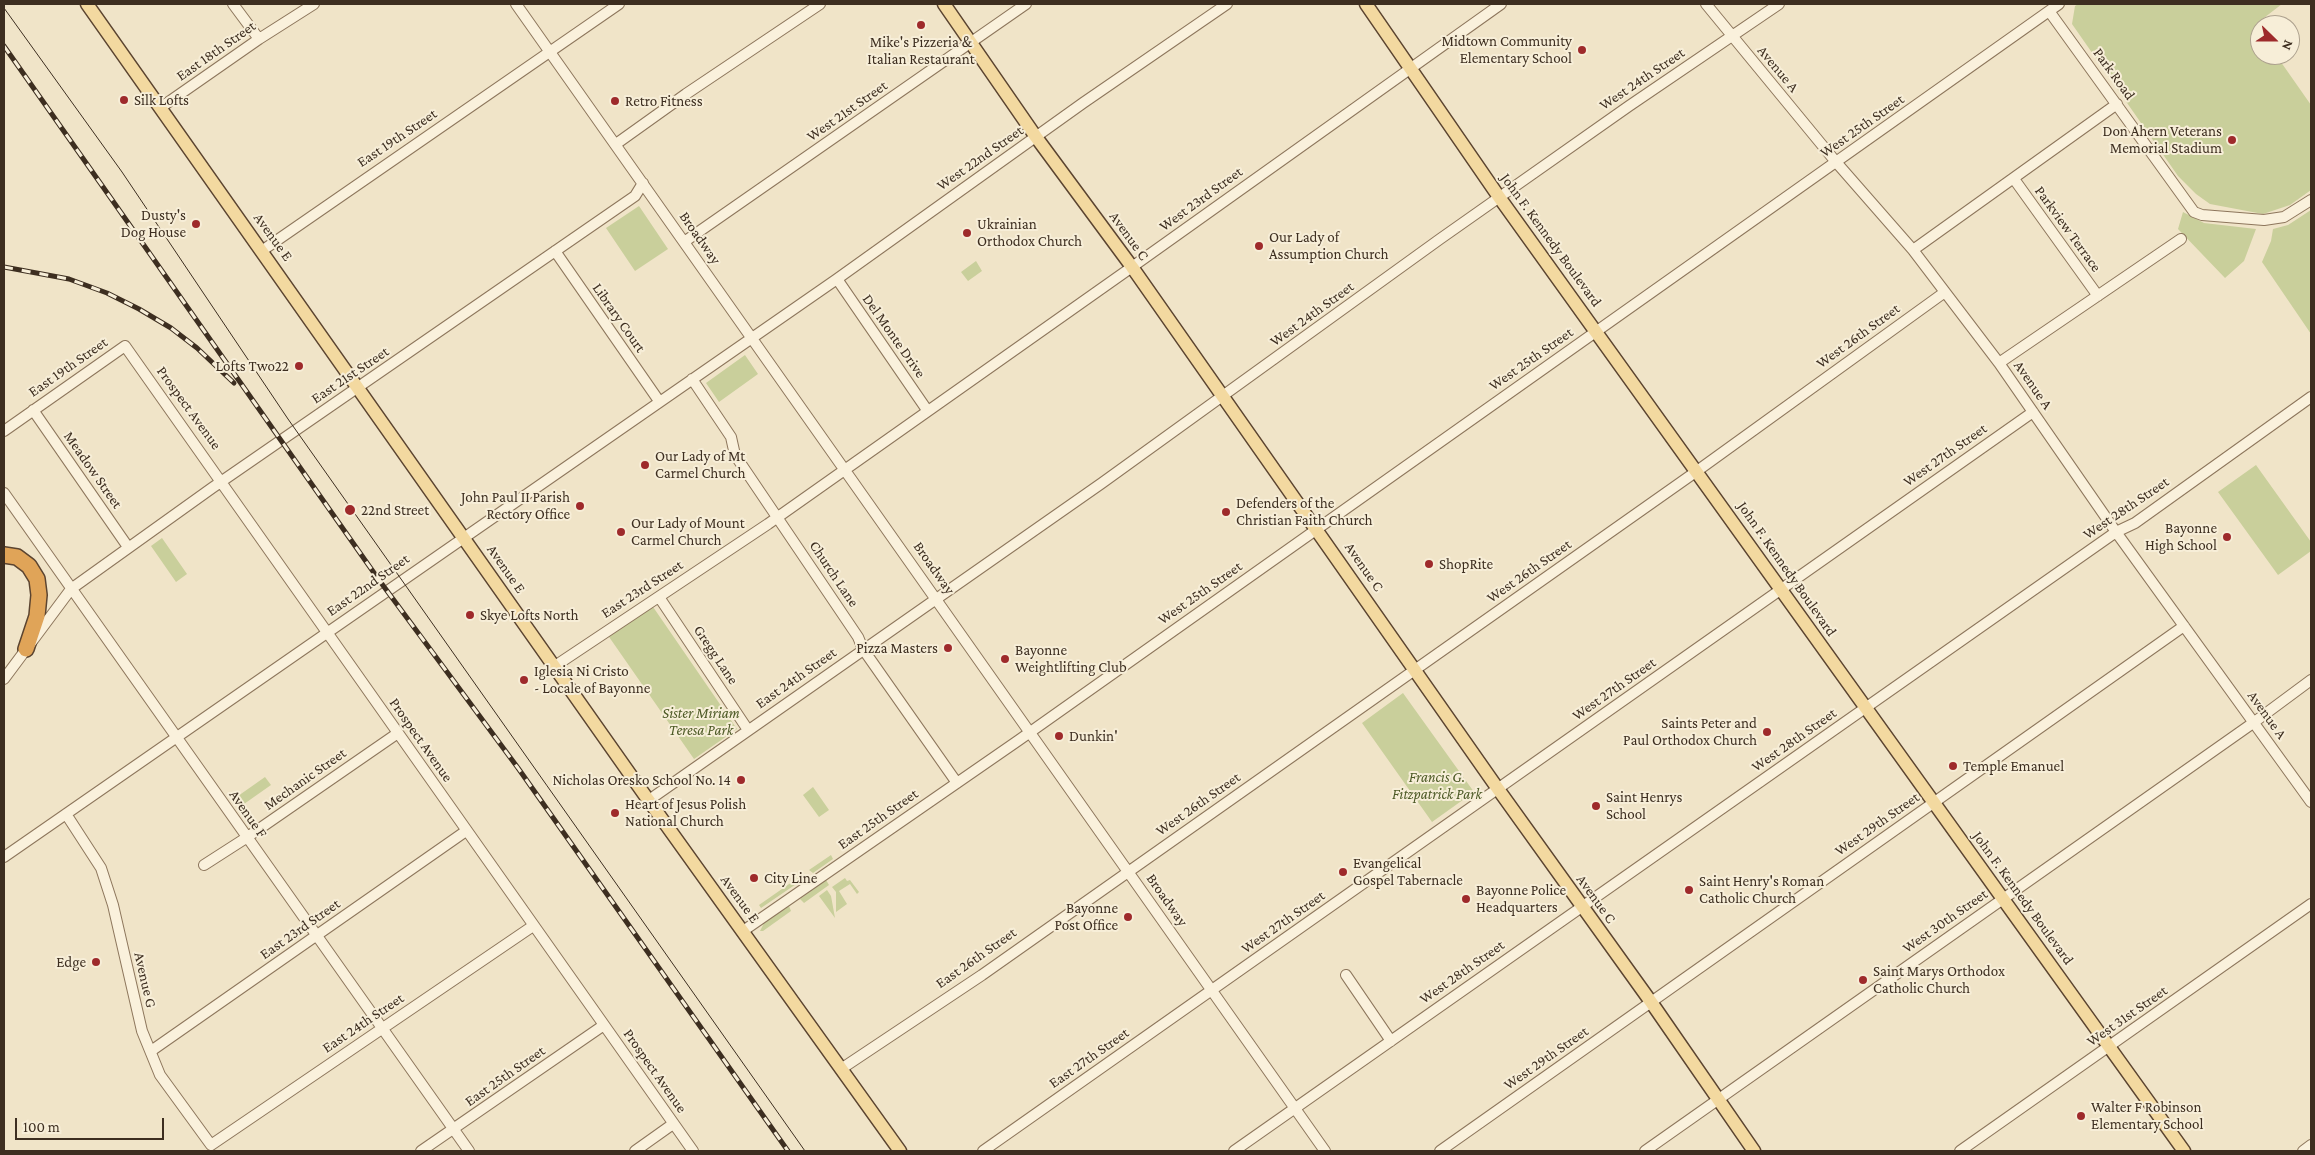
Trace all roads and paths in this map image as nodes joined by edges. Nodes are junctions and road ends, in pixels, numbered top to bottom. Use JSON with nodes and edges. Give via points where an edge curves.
{"nodes":[{"id":1,"x":88,"y":4,"type":"edge"},
{"id":2,"x":233,"y":4,"type":"edge"},
{"id":3,"x":314,"y":4,"type":"edge"},
{"id":4,"x":516,"y":4,"type":"edge"},
{"id":5,"x":619,"y":4,"type":"edge"},
{"id":6,"x":820,"y":4,"type":"edge"},
{"id":7,"x":944,"y":4,"type":"edge"},
{"id":8,"x":1026,"y":4,"type":"edge"},
{"id":9,"x":1227,"y":4,"type":"edge"},
{"id":10,"x":1366,"y":4,"type":"edge"},
{"id":11,"x":1500,"y":4,"type":"edge"},
{"id":12,"x":1706,"y":4,"type":"edge"},
{"id":13,"x":1780,"y":4,"type":"edge"},
{"id":14,"x":2059,"y":4,"type":"edge"},
{"id":15,"x":2049,"y":11,"type":"junction"},
{"id":16,"x":1732,"y":36,"type":"junction"},
{"id":17,"x":259,"y":39,"type":"junction"},
{"id":18,"x":972,"y":42,"type":"junction"},
{"id":19,"x":550,"y":52,"type":"junction"},
{"id":20,"x":1411,"y":69,"type":"junction"},
{"id":21,"x":2117,"y":104,"type":"junction"},
{"id":22,"x":160,"y":108,"type":"junction"},
{"id":23,"x":1036,"y":137,"type":"junction"},
{"id":24,"x":616,"y":144,"type":"junction"},
{"id":25,"x":1836,"y":162,"type":"junction"},
{"id":26,"x":2014,"y":179,"type":"junction"},
{"id":27,"x":642,"y":183,"type":"junction"},
{"id":28,"x":1500,"y":197,"type":"junction"},
{"id":29,"x":2311,"y":200,"type":"edge"},
{"id":30,"x":2180,"y":239,"type":"dead end"},
{"id":31,"x":684,"y":242,"type":"junction"},
{"id":32,"x":263,"y":250,"type":"junction"},
{"id":33,"x":1913,"y":250,"type":"junction"},
{"id":34,"x":555,"y":251,"type":"junction"},
{"id":35,"x":1132,"y":267,"type":"junction"},
{"id":36,"x":837,"y":279,"type":"junction"},
{"id":37,"x":1945,"y":292,"type":"junction"},
{"id":38,"x":2098,"y":296,"type":"junction"},
{"id":39,"x":1597,"y":331,"type":"junction"},
{"id":40,"x":751,"y":338,"type":"junction"},
{"id":41,"x":125,"y":346,"type":"joint"},
{"id":42,"x":1999,"y":363,"type":"junction"},
{"id":43,"x":692,"y":379,"type":"junction"},
{"id":44,"x":358,"y":387,"type":"junction"},
{"id":45,"x":1223,"y":396,"type":"junction"},
{"id":46,"x":2311,"y":397,"type":"edge"},
{"id":47,"x":659,"y":401,"type":"junction"},
{"id":48,"x":33,"y":410,"type":"junction"},
{"id":49,"x":928,"y":410,"type":"junction"},
{"id":50,"x":2033,"y":412,"type":"junction"},
{"id":51,"x":4,"y":431,"type":"edge"},
{"id":52,"x":844,"y":469,"type":"junction"},
{"id":53,"x":1697,"y":471,"type":"junction"},
{"id":54,"x":222,"y":481,"type":"junction"},
{"id":55,"x":4,"y":493,"type":"edge"},
{"id":56,"x":777,"y":517,"type":"junction"},
{"id":57,"x":1317,"y":529,"type":"junction"},
{"id":58,"x":2116,"y":532,"type":"junction"},
{"id":59,"x":464,"y":537,"type":"junction"},
{"id":60,"x":128,"y":547,"type":"junction"},
{"id":61,"x":4,"y":555,"type":"edge"},
{"id":62,"x":71,"y":589,"type":"junction"},
{"id":63,"x":1781,"y":590,"type":"junction"},
{"id":64,"x":659,"y":597,"type":"junction"},
{"id":65,"x":936,"y":598,"type":"junction"},
{"id":66,"x":2184,"y":626,"type":"junction"},
{"id":67,"x":328,"y":631,"type":"junction"},
{"id":68,"x":26,"y":649,"type":"junction"},
{"id":69,"x":864,"y":649,"type":"junction"},
{"id":70,"x":555,"y":666,"type":"junction"},
{"id":71,"x":1415,"y":669,"type":"junction"},
{"id":72,"x":4,"y":679,"type":"edge"},
{"id":73,"x":2311,"y":680,"type":"edge"},
{"id":74,"x":1866,"y":707,"type":"junction"},
{"id":75,"x":2253,"y":723,"type":"junction"},
{"id":76,"x":748,"y":730,"type":"junction"},
{"id":77,"x":1030,"y":732,"type":"junction"},
{"id":78,"x":398,"y":733,"type":"junction"},
{"id":79,"x":176,"y":737,"type":"junction"},
{"id":80,"x":956,"y":783,"type":"junction"},
{"id":81,"x":1498,"y":789,"type":"junction"},
{"id":82,"x":649,"y":800,"type":"junction"},
{"id":83,"x":1934,"y":802,"type":"junction"},
{"id":84,"x":2311,"y":802,"type":"edge"},
{"id":85,"x":66,"y":814,"type":"junction"},
{"id":86,"x":466,"y":830,"type":"junction"},
{"id":87,"x":246,"y":838,"type":"junction"},
{"id":88,"x":4,"y":857,"type":"edge"},
{"id":89,"x":204,"y":864,"type":"dead end"},
{"id":90,"x":1128,"y":872,"type":"junction"},
{"id":91,"x":2003,"y":898,"type":"junction"},
{"id":92,"x":2311,"y":904,"type":"edge"},
{"id":93,"x":1582,"y":907,"type":"junction"},
{"id":94,"x":533,"y":926,"type":"junction"},
{"id":95,"x":743,"y":931,"type":"junction"},
{"id":96,"x":317,"y":935,"type":"junction"},
{"id":97,"x":1346,"y":975,"type":"dead end"},
{"id":98,"x":1213,"y":990,"type":"junction"},
{"id":99,"x":1651,"y":1002,"type":"junction"},
{"id":100,"x":604,"y":1025,"type":"junction"},
{"id":101,"x":382,"y":1028,"type":"junction"},
{"id":102,"x":1391,"y":1041,"type":"junction"},
{"id":103,"x":2110,"y":1047,"type":"junction"},
{"id":104,"x":151,"y":1051,"type":"junction"},
{"id":105,"x":841,"y":1069,"type":"junction"},
{"id":106,"x":1718,"y":1100,"type":"junction"},
{"id":107,"x":1294,"y":1109,"type":"junction"},
{"id":108,"x":673,"y":1124,"type":"junction"},
{"id":109,"x":454,"y":1130,"type":"junction"},
{"id":110,"x":210,"y":1145,"type":"joint"},
{"id":111,"x":2311,"y":1145,"type":"edge"},
{"id":112,"x":422,"y":1151,"type":"edge"},
{"id":113,"x":469,"y":1151,"type":"edge"},
{"id":114,"x":635,"y":1151,"type":"edge"},
{"id":115,"x":693,"y":1151,"type":"edge"},
{"id":116,"x":900,"y":1151,"type":"edge"},
{"id":117,"x":983,"y":1151,"type":"edge"},
{"id":118,"x":1234,"y":1151,"type":"edge"},
{"id":119,"x":1325,"y":1151,"type":"edge"},
{"id":120,"x":1440,"y":1151,"type":"edge"},
{"id":121,"x":1645,"y":1151,"type":"edge"},
{"id":122,"x":1754,"y":1151,"type":"edge"},
{"id":123,"x":1960,"y":1151,"type":"edge"},
{"id":124,"x":2184,"y":1151,"type":"edge"},
{"id":125,"x":2303,"y":1151,"type":"edge"}],
"edges":[{"from":1,"to":22,"type":"main road","name":"Avenue E"},
{"from":2,"to":17,"type":"street"},
{"from":3,"to":17,"type":"street","name":"East 18th Street"},
{"from":4,"to":19,"type":"street","name":"Broadway"},
{"from":5,"to":19,"type":"street","name":"East 19th Street"},
{"from":6,"to":24,"type":"street"},
{"from":7,"to":18,"type":"main road","name":"Avenue C"},
{"from":8,"to":18,"type":"street","name":"West 21st Street"},
{"from":9,"to":23,"type":"street","name":"West 22nd Street"},
{"from":10,"to":20,"type":"main road","name":"John F. Kennedy Boulevard"},
{"from":11,"to":20,"type":"street","name":"West 23rd Street"},
{"from":12,"to":16,"type":"street","name":"Avenue A"},
{"from":13,"to":16,"type":"street","name":"West 24th Street"},
{"from":14,"to":15,"type":"street"},
{"from":15,"to":21,"type":"street","name":"Park Road"},
{"from":15,"to":25,"type":"street","name":"West 25th Street"},
{"from":16,"to":25,"type":"street","name":"Avenue A"},
{"from":16,"to":28,"type":"street","name":"West 24th Street"},
{"from":17,"to":22,"type":"street","name":"East 18th Street"},
{"from":18,"to":23,"type":"main road","name":"Avenue C"},
{"from":18,"to":31,"type":"street","name":"West 21st Street"},
{"from":19,"to":24,"type":"street","name":"Broadway"},
{"from":19,"to":32,"type":"street","name":"East 19th Street"},
{"from":20,"to":28,"type":"main road","name":"John F. Kennedy Boulevard"},
{"from":20,"to":35,"type":"street","name":"West 23rd Street"},
{"from":21,"to":26,"type":"street"},
{"from":21,"to":29,"type":"street","name":"Park Road","via":[[2194,212],[2264,220],[2284,217]]},
{"from":22,"to":32,"type":"main road","name":"Avenue E"},
{"from":23,"to":35,"type":"main road","name":"Avenue C"},
{"from":23,"to":36,"type":"street","name":"West 22nd Street"},
{"from":24,"to":27,"type":"street","name":"Broadway"},
{"from":25,"to":33,"type":"street","name":"Avenue A"},
{"from":25,"to":39,"type":"street","name":"West 25th Street"},
{"from":26,"to":33,"type":"street"},
{"from":26,"to":38,"type":"street","name":"Parkview Terrace"},
{"from":27,"to":31,"type":"street","name":"Broadway"},
{"from":27,"to":34,"type":"street","name":"East 21st Street","via":[[635,196]]},
{"from":28,"to":39,"type":"main road","name":"John F. Kennedy Boulevard"},
{"from":28,"to":45,"type":"street","name":"West 24th Street"},
{"from":30,"to":38,"type":"street"},
{"from":31,"to":40,"type":"street","name":"Broadway"},
{"from":32,"to":44,"type":"main road","name":"Avenue E"},
{"from":33,"to":37,"type":"street","name":"Avenue A"},
{"from":34,"to":44,"type":"street","name":"East 21st Street"},
{"from":34,"to":47,"type":"street","name":"Library Court"},
{"from":35,"to":45,"type":"main road","name":"Avenue C"},
{"from":35,"to":49,"type":"street","name":"West 23rd Street"},
{"from":36,"to":40,"type":"street","name":"West 22nd Street"},
{"from":36,"to":49,"type":"street","name":"Del Monte Drive"},
{"from":37,"to":42,"type":"street","name":"Avenue A"},
{"from":37,"to":53,"type":"street","name":"West 26th Street"},
{"from":38,"to":42,"type":"street"},
{"from":39,"to":53,"type":"main road","name":"John F. Kennedy Boulevard"},
{"from":39,"to":57,"type":"street","name":"West 25th Street"},
{"from":40,"to":43,"type":"street","name":"East 22nd Street"},
{"from":40,"to":52,"type":"street","name":"Broadway"},
{"from":41,"to":48,"type":"street","name":"East 19th Street"},
{"from":41,"to":54,"type":"street","name":"Prospect Avenue"},
{"from":42,"to":50,"type":"street","name":"Avenue A"},
{"from":43,"to":47,"type":"street","name":"East 22nd Street"},
{"from":43,"to":56,"type":"street","name":"Church Lane","via":[[728,431],[735,455]]},
{"from":44,"to":54,"type":"street","name":"East 21st Street"},
{"from":44,"to":59,"type":"main road","name":"Avenue E"},
{"from":45,"to":57,"type":"main road","name":"Avenue C"},
{"from":45,"to":65,"type":"street","name":"West 24th Street"},
{"from":46,"to":58,"type":"street","name":"West 28th Street","via":[[2135,523]]},
{"from":47,"to":59,"type":"street","name":"East 22nd Street"},
{"from":48,"to":51,"type":"street","name":"East 19th Street"},
{"from":48,"to":60,"type":"street","name":"Meadow Street"},
{"from":49,"to":52,"type":"street","name":"West 23rd Street"},
{"from":50,"to":58,"type":"street","name":"Avenue A"},
{"from":50,"to":63,"type":"street","name":"West 27th Street"},
{"from":52,"to":56,"type":"street","name":"East 23rd Street"},
{"from":52,"to":65,"type":"street","name":"Broadway"},
{"from":53,"to":63,"type":"main road","name":"John F. Kennedy Boulevard"},
{"from":53,"to":71,"type":"street","name":"West 26th Street"},
{"from":54,"to":60,"type":"street","name":"East 21st Street"},
{"from":54,"to":67,"type":"street","name":"Prospect Avenue"},
{"from":55,"to":62,"type":"street","name":"Avenue F"},
{"from":56,"to":64,"type":"street","name":"East 23rd Street"},
{"from":56,"to":69,"type":"street","name":"Church Lane"},
{"from":57,"to":71,"type":"main road","name":"Avenue C"},
{"from":57,"to":77,"type":"street","name":"West 25th Street"},
{"from":58,"to":66,"type":"street","name":"Avenue A"},
{"from":58,"to":74,"type":"street","name":"West 28th Street"},
{"from":59,"to":67,"type":"street","name":"East 22nd Street"},
{"from":59,"to":70,"type":"main road","name":"Avenue E"},
{"from":60,"to":62,"type":"street","name":"East 21st Street"},
{"from":61,"to":68,"type":"highway","via":[[17,557],[29,566],[37,579],[37,616]]},
{"from":62,"to":68,"type":"street","name":"East 21st Street"},
{"from":62,"to":79,"type":"street","name":"Avenue F"},
{"from":63,"to":74,"type":"main road","name":"John F. Kennedy Boulevard"},
{"from":63,"to":81,"type":"street","name":"West 27th Street"},
{"from":64,"to":70,"type":"street","name":"East 23rd Street"},
{"from":64,"to":76,"type":"street","name":"Gregg Lane"},
{"from":65,"to":69,"type":"street","name":"East 24th Street"},
{"from":65,"to":77,"type":"street","name":"Broadway"},
{"from":66,"to":75,"type":"street","name":"Avenue A"},
{"from":66,"to":83,"type":"street","name":"West 29th Street"},
{"from":67,"to":78,"type":"street","name":"Prospect Avenue"},
{"from":67,"to":79,"type":"street","name":"East 22nd Street"},
{"from":68,"to":72,"type":"street","name":"East 21st Street"},
{"from":69,"to":76,"type":"street","name":"East 24th Street"},
{"from":69,"to":80,"type":"street","name":"Church Lane"},
{"from":70,"to":82,"type":"main road","name":"Avenue E"},
{"from":71,"to":81,"type":"main road","name":"Avenue C"},
{"from":71,"to":90,"type":"street","name":"West 26th Street"},
{"from":73,"to":75,"type":"street","name":"West 30th Street"},
{"from":74,"to":83,"type":"main road","name":"John F. Kennedy Boulevard"},
{"from":74,"to":93,"type":"street","name":"West 28th Street"},
{"from":75,"to":84,"type":"street","name":"Avenue A"},
{"from":75,"to":91,"type":"street","name":"West 30th Street"},
{"from":76,"to":82,"type":"street","name":"East 24th Street"},
{"from":77,"to":80,"type":"street","name":"East 25th Street"},
{"from":77,"to":90,"type":"street","name":"Broadway"},
{"from":78,"to":86,"type":"street","name":"Prospect Avenue"},
{"from":78,"to":87,"type":"street","name":"Mechanic Street"},
{"from":79,"to":85,"type":"street","name":"East 22nd Street"},
{"from":79,"to":87,"type":"street","name":"Avenue F"},
{"from":80,"to":95,"type":"street","name":"East 25th Street"},
{"from":81,"to":93,"type":"main road","name":"Avenue C"},
{"from":81,"to":98,"type":"street","name":"West 27th Street"},
{"from":82,"to":95,"type":"main road","name":"Avenue E"},
{"from":83,"to":91,"type":"main road","name":"John F. Kennedy Boulevard"},
{"from":83,"to":99,"type":"street","name":"West 29th Street"},
{"from":85,"to":88,"type":"street","name":"East 22nd Street"},
{"from":85,"to":104,"type":"street","name":"Avenue G","via":[[101,868],[113,905],[142,1031]]},
{"from":86,"to":94,"type":"street","name":"Prospect Avenue"},
{"from":86,"to":96,"type":"street","name":"East 23rd Street"},
{"from":87,"to":89,"type":"street","name":"Mechanic Street"},
{"from":87,"to":96,"type":"street","name":"Avenue F"},
{"from":90,"to":98,"type":"street","name":"Broadway"},
{"from":90,"to":105,"type":"street","name":"East 26th Street"},
{"from":91,"to":103,"type":"main road","name":"John F. Kennedy Boulevard"},
{"from":91,"to":106,"type":"street","name":"West 30th Street"},
{"from":92,"to":103,"type":"street","name":"West 31st Street"},
{"from":93,"to":99,"type":"main road","name":"Avenue C"},
{"from":93,"to":102,"type":"street","name":"West 28th Street"},
{"from":94,"to":100,"type":"street","name":"Prospect Avenue"},
{"from":94,"to":101,"type":"street","name":"East 24th Street"},
{"from":95,"to":105,"type":"main road","name":"Avenue E"},
{"from":96,"to":101,"type":"street","name":"Avenue F"},
{"from":96,"to":104,"type":"street","name":"East 23rd Street"},
{"from":97,"to":102,"type":"street"},
{"from":98,"to":107,"type":"street","name":"Broadway"},
{"from":98,"to":117,"type":"street","name":"East 27th Street"},
{"from":99,"to":106,"type":"main road","name":"Avenue C"},
{"from":99,"to":120,"type":"street","name":"West 29th Street"},
{"from":100,"to":108,"type":"street","name":"Prospect Avenue"},
{"from":100,"to":109,"type":"street","name":"East 25th Street"},
{"from":101,"to":109,"type":"street","name":"Avenue F"},
{"from":101,"to":110,"type":"street","name":"East 24th Street"},
{"from":102,"to":107,"type":"street","name":"West 28th Street"},
{"from":103,"to":123,"type":"street","name":"West 31st Street"},
{"from":103,"to":124,"type":"main road","name":"John F. Kennedy Boulevard"},
{"from":104,"to":110,"type":"street","name":"Avenue G","via":[[160,1075]]},
{"from":105,"to":116,"type":"main road","name":"Avenue E"},
{"from":106,"to":121,"type":"street","name":"West 30th Street"},
{"from":106,"to":122,"type":"main road","name":"Avenue C"},
{"from":107,"to":118,"type":"street","name":"West 28th Street"},
{"from":107,"to":119,"type":"street","name":"Broadway"},
{"from":108,"to":114,"type":"street"},
{"from":108,"to":115,"type":"street","name":"Prospect Avenue"},
{"from":109,"to":112,"type":"street","name":"East 25th Street"},
{"from":109,"to":113,"type":"street","name":"Avenue F"},
{"from":111,"to":125,"type":"street"}]}
